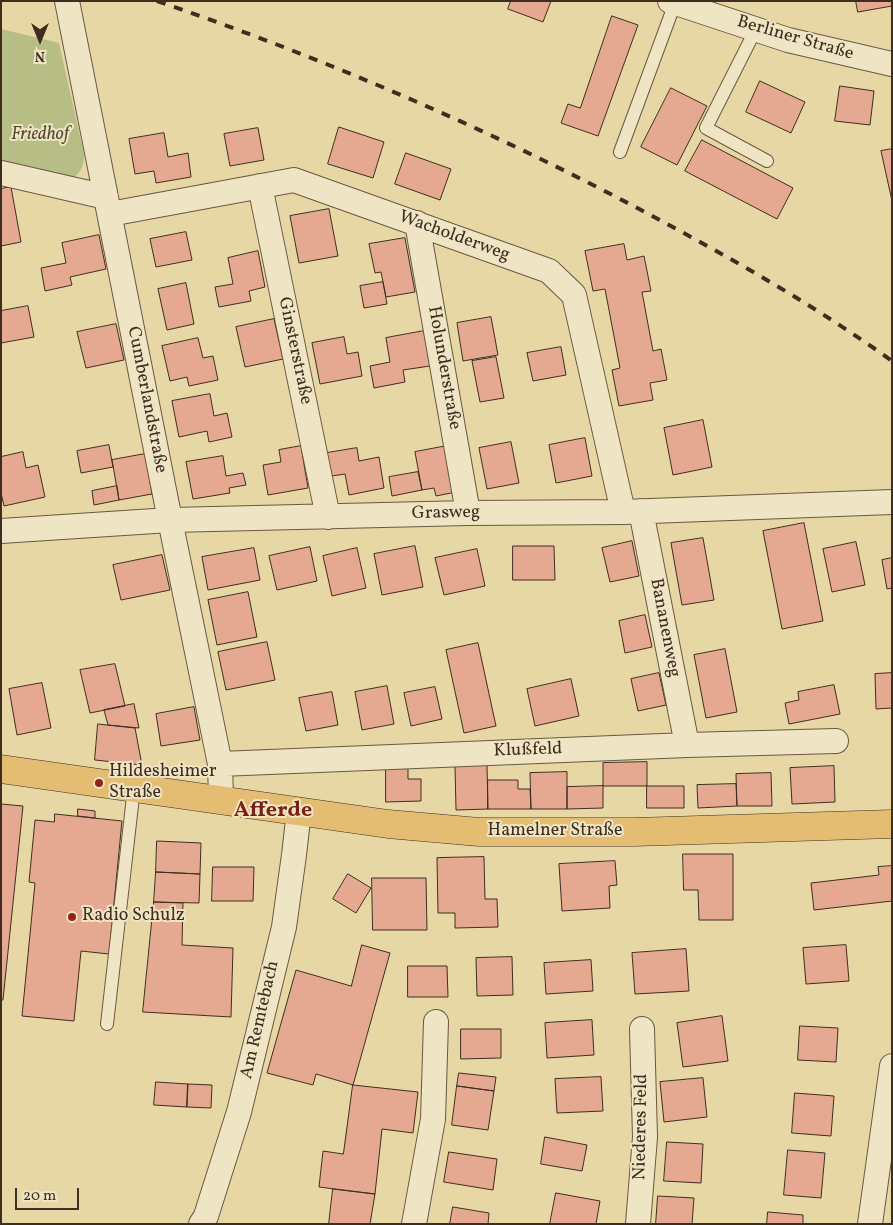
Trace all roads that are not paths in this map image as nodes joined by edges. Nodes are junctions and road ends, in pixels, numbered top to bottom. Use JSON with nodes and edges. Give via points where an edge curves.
{"nodes":[{"id":1,"x":68,"y":1,"type":"edge"},
{"id":2,"x":673,"y":2,"type":"edge"},
{"id":3,"x":756,"y":29,"type":"junction"},
{"id":4,"x":892,"y":64,"type":"edge"},
{"id":5,"x":620,"y":152,"type":"dead end"},
{"id":6,"x":767,"y":162,"type":"dead end"},
{"id":7,"x":1,"y":173,"type":"edge"},
{"id":8,"x":260,"y":186,"type":"junction"},
{"id":9,"x":108,"y":205,"type":"junction"},
{"id":10,"x":417,"y":223,"type":"junction"},
{"id":11,"x":892,"y":502,"type":"edge"},
{"id":12,"x":632,"y":511,"type":"junction"},
{"id":13,"x":468,"y":513,"type":"junction"},
{"id":14,"x":328,"y":517,"type":"junction"},
{"id":15,"x":170,"y":520,"type":"junction"},
{"id":16,"x":1,"y":531,"type":"edge"},
{"id":17,"x":836,"y":741,"type":"dead end"},
{"id":18,"x":688,"y":744,"type":"junction"},
{"id":19,"x":220,"y":764,"type":"junction"},
{"id":20,"x":1,"y":769,"type":"edge"},
{"id":21,"x":134,"y":788,"type":"junction"},
{"id":22,"x":221,"y":799,"type":"junction"},
{"id":23,"x":298,"y":811,"type":"junction"},
{"id":24,"x":892,"y":824,"type":"edge"},
{"id":25,"x":436,"y":1022,"type":"dead end"},
{"id":26,"x":107,"y":1024,"type":"dead end"},
{"id":27,"x":642,"y":1030,"type":"dead end"},
{"id":28,"x":892,"y":1066,"type":"edge"},
{"id":29,"x":201,"y":1224,"type":"edge"},
{"id":30,"x":414,"y":1224,"type":"edge"},
{"id":31,"x":638,"y":1224,"type":"edge"},
{"id":32,"x":870,"y":1224,"type":"edge"}],
"edges":[{"from":1,"to":9,"type":"street","name":"Cumberlandstraße"},
{"from":2,"to":3,"type":"street","name":"Berliner Straße"},
{"from":2,"to":5,"type":"lane"},
{"from":3,"to":4,"type":"street","name":"Berliner Straße","via":[[788,40]]},
{"from":3,"to":6,"type":"lane","via":[[706,128]]},
{"from":7,"to":9,"type":"street"},
{"from":8,"to":9,"type":"street","name":"Wacholderweg"},
{"from":8,"to":10,"type":"street","name":"Wacholderweg","via":[[294,180]]},
{"from":8,"to":14,"type":"street","name":"Ginsterstraße"},
{"from":9,"to":15,"type":"street","name":"Cumberlandstraße"},
{"from":10,"to":12,"type":"street","name":"Wacholderweg","via":[[549,271],[574,295]]},
{"from":10,"to":13,"type":"street","name":"Holunderstraße"},
{"from":11,"to":12,"type":"street","name":"Grasweg"},
{"from":12,"to":13,"type":"street","name":"Grasweg"},
{"from":12,"to":18,"type":"street","name":"Bananenweg"},
{"from":13,"to":14,"type":"street","name":"Grasweg"},
{"from":14,"to":15,"type":"street","name":"Grasweg"},
{"from":15,"to":16,"type":"street","name":"Grasweg"},
{"from":15,"to":19,"type":"street","name":"Cumberlandstraße"},
{"from":17,"to":18,"type":"street","name":"Klußfeld"},
{"from":18,"to":19,"type":"street","name":"Klußfeld"},
{"from":19,"to":22,"type":"street","name":"Cumberlandstraße"},
{"from":20,"to":21,"type":"main road"},
{"from":21,"to":22,"type":"main road"},
{"from":21,"to":26,"type":"lane"},
{"from":22,"to":23,"type":"main road","name":"Hamelner Straße"},
{"from":23,"to":24,"type":"main road","name":"Hamelner Straße","via":[[388,824],[479,832],[634,832]]},
{"from":23,"to":29,"type":"street","name":"Am Remtebach","via":[[284,927],[240,1112]]},
{"from":25,"to":30,"type":"street","via":[[433,1119]]},
{"from":27,"to":31,"type":"street","name":"Niederes Feld","via":[[645,1137]]},
{"from":28,"to":32,"type":"street"}]}
